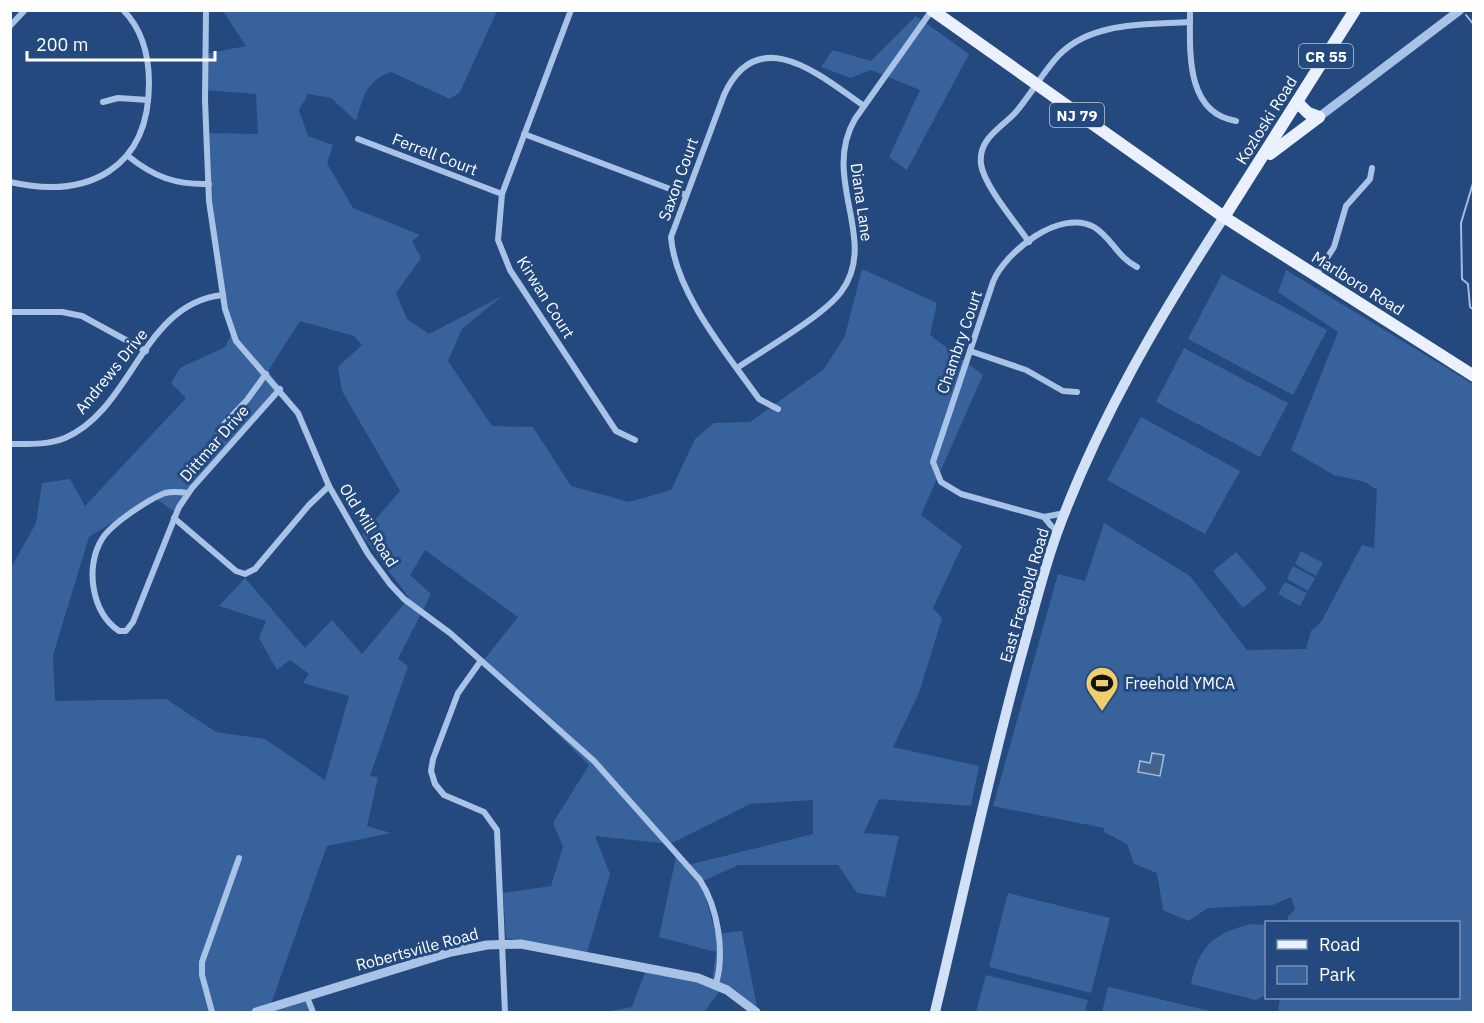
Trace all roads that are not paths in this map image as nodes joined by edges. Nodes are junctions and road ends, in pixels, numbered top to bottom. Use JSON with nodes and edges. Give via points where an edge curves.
{"nodes":[{"id":1,"x":25,"y":10,"type":"edge"},
{"id":2,"x":123,"y":10,"type":"edge"},
{"id":3,"x":206,"y":10,"type":"edge"},
{"id":4,"x":572,"y":10,"type":"edge"},
{"id":5,"x":1190,"y":10,"type":"edge"},
{"id":6,"x":1355,"y":10,"type":"edge"},
{"id":7,"x":1460,"y":10,"type":"edge"},
{"id":8,"x":932,"y":11,"type":"edge"},
{"id":9,"x":1190,"y":21,"type":"junction"},
{"id":10,"x":10,"y":26,"type":"edge"},
{"id":11,"x":1036,"y":86,"type":"junction"},
{"id":12,"x":148,"y":100,"type":"junction"},
{"id":13,"x":103,"y":102,"type":"dead end"},
{"id":14,"x":1297,"y":102,"type":"junction"},
{"id":15,"x":864,"y":106,"type":"junction"},
{"id":16,"x":1319,"y":117,"type":"junction"},
{"id":17,"x":1236,"y":121,"type":"dead end"},
{"id":18,"x":524,"y":134,"type":"junction"},
{"id":19,"x":358,"y":140,"type":"dead end"},
{"id":20,"x":128,"y":156,"type":"junction"},
{"id":21,"x":1372,"y":168,"type":"dead end"},
{"id":22,"x":1254,"y":170,"type":"junction"},
{"id":23,"x":10,"y":182,"type":"edge"},
{"id":24,"x":209,"y":184,"type":"junction"},
{"id":25,"x":502,"y":194,"type":"junction"},
{"id":26,"x":686,"y":195,"type":"junction"},
{"id":27,"x":1224,"y":217,"type":"junction"},
{"id":28,"x":1029,"y":242,"type":"junction"},
{"id":29,"x":1137,"y":267,"type":"dead end"},
{"id":30,"x":1316,"y":276,"type":"junction"},
{"id":31,"x":223,"y":295,"type":"junction"},
{"id":32,"x":10,"y":312,"type":"edge"},
{"id":33,"x":146,"y":351,"type":"junction"},
{"id":34,"x":970,"y":351,"type":"junction"},
{"id":35,"x":737,"y":368,"type":"junction"},
{"id":36,"x":266,"y":374,"type":"junction"},
{"id":37,"x":1473,"y":376,"type":"edge"},
{"id":38,"x":280,"y":389,"type":"junction"},
{"id":39,"x":1077,"y":392,"type":"dead end"},
{"id":40,"x":778,"y":409,"type":"dead end"},
{"id":41,"x":635,"y":440,"type":"dead end"},
{"id":42,"x":10,"y":444,"type":"edge"},
{"id":43,"x":203,"y":461,"type":"dead end"},
{"id":44,"x":329,"y":486,"type":"junction"},
{"id":45,"x":188,"y":493,"type":"junction"},
{"id":46,"x":1065,"y":513,"type":"junction"},
{"id":47,"x":1044,"y":517,"type":"junction"},
{"id":48,"x":174,"y":518,"type":"junction"},
{"id":49,"x":1057,"y":534,"type":"junction"},
{"id":50,"x":480,"y":662,"type":"junction"},
{"id":51,"x":238,"y":858,"type":"dead end"},
{"id":52,"x":503,"y":944,"type":"junction"},
{"id":53,"x":716,"y":984,"type":"junction"},
{"id":54,"x":307,"y":997,"type":"junction"},
{"id":55,"x":212,"y":1012,"type":"edge"},
{"id":56,"x":256,"y":1012,"type":"edge"},
{"id":57,"x":313,"y":1012,"type":"edge"},
{"id":58,"x":505,"y":1012,"type":"edge"},
{"id":59,"x":756,"y":1012,"type":"edge"},
{"id":60,"x":935,"y":1012,"type":"edge"}],
"edges":[{"from":1,"to":10,"type":"street"},
{"from":2,"to":12,"type":"street","via":[[134,22],[144,45]]},
{"from":3,"to":24,"type":"street","name":"Old Mill Road"},
{"from":4,"to":18,"type":"street","name":"Kirwan Court"},
{"from":5,"to":9,"type":"street"},
{"from":6,"to":14,"type":"main road","name":"Kozloski Road","number":"CR 55"},
{"from":7,"to":16,"type":"street"},
{"from":8,"to":11,"type":"main road","number":"NJ 79"},
{"from":8,"to":15,"type":"street","name":"Diana Lane"},
{"from":9,"to":11,"type":"street","via":[[1093,33],[1061,53]]},
{"from":9,"to":17,"type":"street","via":[[1199,98],[1222,119]]},
{"from":11,"to":27,"type":"main road","number":"NJ 79"},
{"from":11,"to":28,"type":"street","via":[[1015,113],[991,134],[981,155],[987,179]]},
{"from":12,"to":13,"type":"street","via":[[118,98]]},
{"from":12,"to":20,"type":"street","via":[[144,129]]},
{"from":14,"to":16,"type":"main road"},
{"from":14,"to":22,"type":"main road","name":"Kozloski Road","number":"CR 55"},
{"from":15,"to":26,"type":"street","name":"Saxon Court","via":[[798,62],[781,58],[754,63],[728,87]]},
{"from":15,"to":35,"type":"street","name":"Diana Lane","via":[[849,129],[842,157],[855,243],[853,267],[846,285],[826,307]]},
{"from":16,"to":22,"type":"main road","via":[[1276,147]]},
{"from":18,"to":25,"type":"street","name":"Kirwan Court"},
{"from":18,"to":26,"type":"street"},
{"from":19,"to":25,"type":"street","name":"Ferrell Court"},
{"from":20,"to":23,"type":"street","via":[[110,171],[80,183]]},
{"from":20,"to":24,"type":"street","via":[[165,179]]},
{"from":21,"to":30,"type":"street","via":[[1370,179],[1346,206],[1334,247]]},
{"from":22,"to":27,"type":"main road","name":"Kozloski Road","number":"CR 55"},
{"from":24,"to":31,"type":"street","name":"Old Mill Road"},
{"from":25,"to":41,"type":"street","name":"Kirwan Court","via":[[498,240],[510,270],[616,431]]},
{"from":26,"to":35,"type":"street","name":"Saxon Court","via":[[671,237],[673,258],[682,285]]},
{"from":27,"to":30,"type":"main road","name":"Marlboro Road","number":"NJ 79"},
{"from":27,"to":46,"type":"main road","name":"East Freehold Road","via":[[1138,357]]},
{"from":28,"to":29,"type":"street","name":"Chambry Court","via":[[1056,225],[1080,222],[1100,231],[1124,261]]},
{"from":28,"to":34,"type":"street","name":"Chambry Court","via":[[1006,260],[997,273]]},
{"from":30,"to":37,"type":"main road","name":"Marlboro Road","number":"NJ 79"},
{"from":31,"to":33,"type":"street","name":"Andrews Drive","via":[[182,309]]},
{"from":31,"to":36,"type":"street","name":"Old Mill Road","via":[[226,318],[236,341]]},
{"from":32,"to":33,"type":"street","via":[[82,316]]},
{"from":33,"to":42,"type":"street","name":"Andrews Drive","via":[[83,428],[57,440]]},
{"from":34,"to":39,"type":"street","via":[[1026,370],[1063,392]]},
{"from":34,"to":47,"type":"street","name":"Chambry Court","via":[[933,462],[941,482],[961,494]]},
{"from":35,"to":40,"type":"street","name":"Saxon Court","via":[[759,399]]},
{"from":36,"to":38,"type":"street","name":"Old Mill Road"},
{"from":36,"to":43,"type":"street","via":[[225,423]]},
{"from":38,"to":44,"type":"street","name":"Old Mill Road","via":[[303,421]]},
{"from":38,"to":45,"type":"street","name":"Dittmar Drive"},
{"from":44,"to":48,"type":"street","via":[[252,572],[245,574],[236,572]]},
{"from":44,"to":50,"type":"street","name":"Old Mill Road","via":[[390,584]]},
{"from":45,"to":48,"type":"street","name":"Dittmar Drive"},
{"from":45,"to":48,"type":"street","name":"Dittmar Drive","via":[[163,494],[129,515],[106,533],[100,543],[93,573],[94,595],[115,629],[126,630],[133,622]]},
{"from":46,"to":47,"type":"street","name":"Chambry Court"},
{"from":46,"to":49,"type":"main road","name":"East Freehold Road"},
{"from":47,"to":49,"type":"street"},
{"from":49,"to":60,"type":"main road","name":"East Freehold Road","via":[[982,803]]},
{"from":50,"to":52,"type":"street","via":[[458,693],[431,771],[444,795],[481,810],[497,830]]},
{"from":50,"to":53,"type":"street","name":"Old Mill Road","via":[[594,761],[700,880],[715,918],[720,962]]},
{"from":51,"to":55,"type":"street","via":[[202,962]]},
{"from":52,"to":53,"type":"street","name":"Robertsville Road","via":[[552,947]]},
{"from":52,"to":54,"type":"street","name":"Robertsville Road","via":[[452,952]]},
{"from":52,"to":58,"type":"street"},
{"from":53,"to":59,"type":"street","name":"Robertsville Road"},
{"from":54,"to":56,"type":"street","name":"Robertsville Road"},
{"from":54,"to":57,"type":"street"}]}
